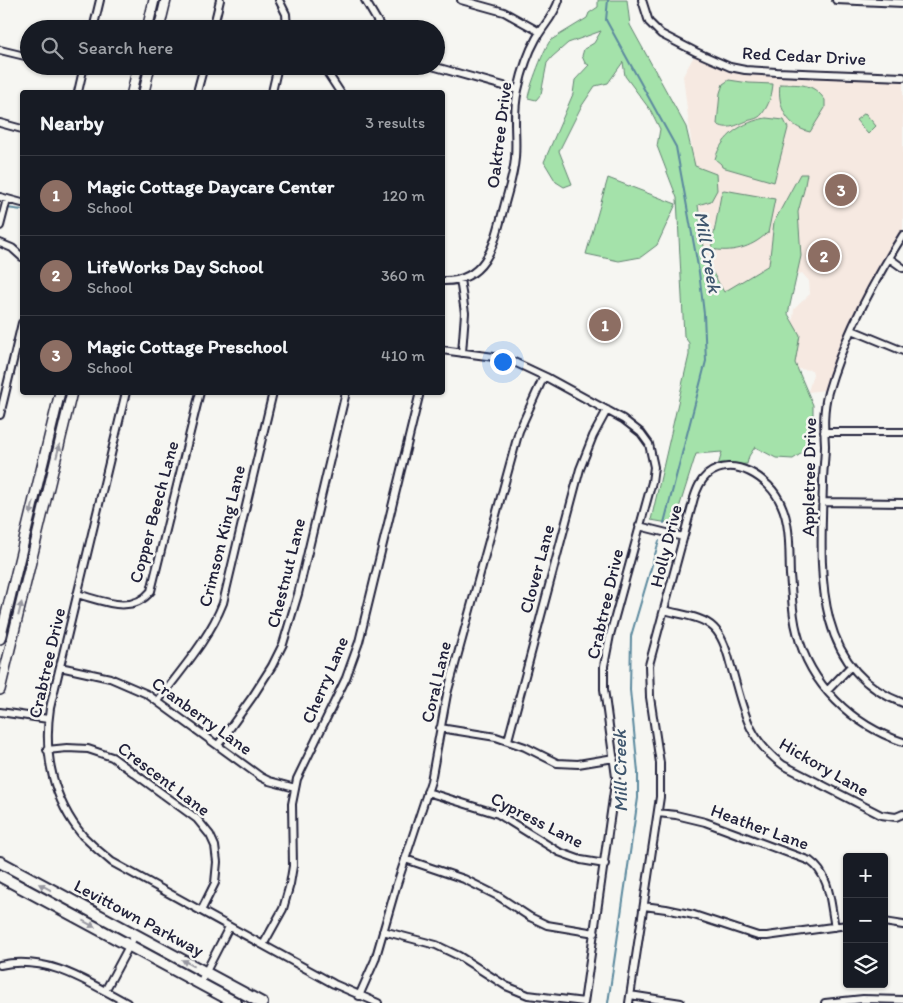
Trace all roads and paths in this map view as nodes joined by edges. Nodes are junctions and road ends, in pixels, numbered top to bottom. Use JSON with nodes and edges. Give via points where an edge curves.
{"nodes":[{"id":1,"x":100,"y":0,"type":"edge"},
{"id":2,"x":154,"y":0,"type":"edge"},
{"id":3,"x":166,"y":0,"type":"edge"},
{"id":4,"x":220,"y":0,"type":"edge"},
{"id":5,"x":279,"y":0,"type":"edge"},
{"id":6,"x":365,"y":0,"type":"edge"},
{"id":7,"x":461,"y":0,"type":"edge"},
{"id":8,"x":558,"y":0,"type":"edge"},
{"id":9,"x":642,"y":0,"type":"edge"},
{"id":10,"x":836,"y":0,"type":"edge"},
{"id":11,"x":903,"y":3,"type":"edge"},
{"id":12,"x":95,"y":20,"type":"edge"},
{"id":13,"x":149,"y":20,"type":"edge"},
{"id":14,"x":161,"y":20,"type":"edge"},
{"id":15,"x":215,"y":20,"type":"edge"},
{"id":16,"x":287,"y":20,"type":"edge"},
{"id":17,"x":377,"y":20,"type":"edge"},
{"id":18,"x":540,"y":32,"type":"junction"},
{"id":19,"x":0,"y":50,"type":"edge"},
{"id":20,"x":20,"y":55,"type":"edge"},
{"id":21,"x":445,"y":70,"type":"edge"},
{"id":22,"x":82,"y":75,"type":"edge"},
{"id":23,"x":136,"y":75,"type":"edge"},
{"id":24,"x":148,"y":75,"type":"edge"},
{"id":25,"x":202,"y":75,"type":"edge"},
{"id":26,"x":276,"y":75,"type":"edge"},
{"id":27,"x":329,"y":75,"type":"edge"},
{"id":28,"x":903,"y":77,"type":"edge"},
{"id":29,"x":78,"y":90,"type":"edge"},
{"id":30,"x":132,"y":90,"type":"edge"},
{"id":31,"x":144,"y":90,"type":"edge"},
{"id":32,"x":198,"y":90,"type":"edge"},
{"id":33,"x":272,"y":90,"type":"edge"},
{"id":34,"x":339,"y":90,"type":"edge"},
{"id":35,"x":518,"y":90,"type":"junction"},
{"id":36,"x":0,"y":123,"type":"edge"},
{"id":37,"x":20,"y":128,"type":"edge"},
{"id":38,"x":4,"y":198,"type":"edge"},
{"id":39,"x":20,"y":202,"type":"edge"},
{"id":40,"x":0,"y":226,"type":"edge"},
{"id":41,"x":903,"y":235,"type":"edge"},
{"id":42,"x":0,"y":243,"type":"edge"},
{"id":43,"x":20,"y":254,"type":"edge"},
{"id":44,"x":888,"y":258,"type":"junction"},
{"id":45,"x":903,"y":268,"type":"edge"},
{"id":46,"x":460,"y":279,"type":"junction"},
{"id":47,"x":445,"y":281,"type":"edge"},
{"id":48,"x":852,"y":330,"type":"junction"},
{"id":49,"x":20,"y":331,"type":"edge"},
{"id":50,"x":445,"y":350,"type":"edge"},
{"id":51,"x":903,"y":351,"type":"edge"},
{"id":52,"x":462,"y":353,"type":"junction"},
{"id":53,"x":544,"y":376,"type":"junction"},
{"id":54,"x":59,"y":395,"type":"edge"},
{"id":55,"x":71,"y":395,"type":"edge"},
{"id":56,"x":125,"y":395,"type":"edge"},
{"id":57,"x":199,"y":395,"type":"edge"},
{"id":58,"x":272,"y":395,"type":"edge"},
{"id":59,"x":345,"y":395,"type":"edge"},
{"id":60,"x":419,"y":395,"type":"edge"},
{"id":61,"x":607,"y":410,"type":"junction"},
{"id":62,"x":0,"y":415,"type":"edge"},
{"id":63,"x":824,"y":432,"type":"junction"},
{"id":64,"x":903,"y":432,"type":"edge"},
{"id":65,"x":822,"y":502,"type":"junction"},
{"id":66,"x":903,"y":503,"type":"edge"},
{"id":67,"x":639,"y":526,"type":"junction"},
{"id":68,"x":683,"y":537,"type":"junction"},
{"id":69,"x":77,"y":594,"type":"junction"},
{"id":70,"x":664,"y":610,"type":"junction"},
{"id":71,"x":1,"y":629,"type":"edge"},
{"id":72,"x":14,"y":632,"type":"junction"},
{"id":73,"x":0,"y":639,"type":"edge"},
{"id":74,"x":851,"y":666,"type":"junction"},
{"id":75,"x":60,"y":667,"type":"junction"},
{"id":76,"x":0,"y":690,"type":"edge"},
{"id":77,"x":827,"y":691,"type":"junction"},
{"id":78,"x":158,"y":701,"type":"junction"},
{"id":79,"x":903,"y":703,"type":"edge"},
{"id":80,"x":0,"y":712,"type":"edge"},
{"id":81,"x":48,"y":720,"type":"junction"},
{"id":82,"x":440,"y":728,"type":"junction"},
{"id":83,"x":508,"y":740,"type":"junction"},
{"id":84,"x":903,"y":742,"type":"edge"},
{"id":85,"x":218,"y":745,"type":"junction"},
{"id":86,"x":47,"y":750,"type":"junction"},
{"id":87,"x":614,"y":758,"type":"junction"},
{"id":88,"x":295,"y":788,"type":"junction"},
{"id":89,"x":427,"y":792,"type":"junction"},
{"id":90,"x":658,"y":813,"type":"junction"},
{"id":91,"x":903,"y":814,"type":"edge"},
{"id":92,"x":405,"y":859,"type":"junction"},
{"id":93,"x":0,"y":862,"type":"edge"},
{"id":94,"x":605,"y":864,"type":"junction"},
{"id":95,"x":0,"y":876,"type":"edge"},
{"id":96,"x":644,"y":906,"type":"junction"},
{"id":97,"x":201,"y":911,"type":"junction"},
{"id":98,"x":888,"y":923,"type":"edge"},
{"id":99,"x":903,"y":925,"type":"edge"},
{"id":100,"x":843,"y":926,"type":"edge"},
{"id":101,"x":229,"y":927,"type":"junction"},
{"id":102,"x":835,"y":927,"type":"junction"},
{"id":103,"x":383,"y":931,"type":"junction"},
{"id":104,"x":595,"y":933,"type":"junction"},
{"id":105,"x":135,"y":935,"type":"junction"},
{"id":106,"x":263,"y":945,"type":"junction"},
{"id":107,"x":130,"y":946,"type":"junction"},
{"id":108,"x":0,"y":965,"type":"edge"},
{"id":109,"x":205,"y":973,"type":"junction"},
{"id":110,"x":200,"y":983,"type":"junction"},
{"id":111,"x":105,"y":991,"type":"junction"},
{"id":112,"x":630,"y":995,"type":"junction"},
{"id":113,"x":359,"y":996,"type":"junction"},
{"id":114,"x":903,"y":1000,"type":"edge"},
{"id":115,"x":127,"y":1003,"type":"edge"},
{"id":116,"x":236,"y":1003,"type":"edge"},
{"id":117,"x":262,"y":1003,"type":"edge"},
{"id":118,"x":378,"y":1003,"type":"edge"},
{"id":119,"x":584,"y":1003,"type":"edge"},
{"id":120,"x":629,"y":1003,"type":"edge"},
{"id":121,"x":681,"y":1003,"type":"edge"},
{"id":122,"x":825,"y":1003,"type":"edge"}],
"edges":[{"from":1,"to":12,"type":"street"},
{"from":2,"to":13,"type":"main road"},
{"from":3,"to":14,"type":"main road"},
{"from":4,"to":15,"type":"street"},
{"from":5,"to":16,"type":"street"},
{"from":6,"to":17,"type":"street"},
{"from":7,"to":18,"type":"street","via":[[504,12]]},
{"from":8,"to":18,"type":"street","name":"Oaktree Drive"},
{"from":9,"to":28,"type":"street","name":"Red Cedar Drive","via":[[649,22],[661,34],[730,67]]},
{"from":10,"to":11,"type":"street"},
{"from":18,"to":35,"type":"street","name":"Oaktree Drive","via":[[526,61]]},
{"from":19,"to":20,"type":"street"},
{"from":21,"to":35,"type":"street"},
{"from":22,"to":29,"type":"street"},
{"from":23,"to":30,"type":"main road"},
{"from":24,"to":31,"type":"main road"},
{"from":25,"to":32,"type":"street"},
{"from":26,"to":33,"type":"street"},
{"from":27,"to":34,"type":"street"},
{"from":35,"to":46,"type":"street","name":"Oaktree Drive","via":[[513,169],[492,250],[476,271]]},
{"from":36,"to":37,"type":"street"},
{"from":38,"to":39,"type":"street"},
{"from":38,"to":40,"type":"street"},
{"from":41,"to":44,"type":"street","name":"Appletree Drive"},
{"from":42,"to":43,"type":"street"},
{"from":44,"to":45,"type":"street"},
{"from":44,"to":48,"type":"street","name":"Appletree Drive"},
{"from":46,"to":47,"type":"street","name":"Oaktree Drive"},
{"from":46,"to":52,"type":"street","via":[[465,313]]},
{"from":48,"to":51,"type":"street"},
{"from":48,"to":63,"type":"street","name":"Appletree Drive","via":[[828,394]]},
{"from":49,"to":62,"type":"street"},
{"from":50,"to":52,"type":"street","name":"Crabtree Drive"},
{"from":52,"to":53,"type":"street","name":"Crabtree Drive","via":[[502,358]]},
{"from":53,"to":61,"type":"street","name":"Crabtree Drive"},
{"from":53,"to":82,"type":"street","name":"Coral Lane","via":[[519,431],[457,653]]},
{"from":54,"to":71,"type":"main road","one_way":true},
{"from":72,"to":55,"type":"main road","one_way":true},
{"from":56,"to":69,"type":"street","name":"Crabtree Drive"},
{"from":57,"to":69,"type":"street","name":"Copper Beech Lane","via":[[151,591],[141,601],[126,606]]},
{"from":58,"to":78,"type":"street","name":"Crimson King Lane","via":[[219,614]]},
{"from":59,"to":85,"type":"street","name":"Chestnut Lane","via":[[283,644],[253,696]]},
{"from":60,"to":88,"type":"street","name":"Cherry Lane","via":[[359,642],[349,672],[302,767]]},
{"from":61,"to":67,"type":"street","name":"Crabtree Drive","via":[[641,433],[652,454],[652,482]]},
{"from":61,"to":83,"type":"street","name":"Clover Lane","via":[[580,468]]},
{"from":63,"to":64,"type":"street"},
{"from":63,"to":65,"type":"street","name":"Appletree Drive"},
{"from":65,"to":66,"type":"street"},
{"from":65,"to":74,"type":"street","name":"Appletree Drive","via":[[822,553],[828,619],[837,644]]},
{"from":67,"to":68,"type":"street"},
{"from":67,"to":87,"type":"street","name":"Crabtree Drive","via":[[604,666]]},
{"from":68,"to":70,"type":"street","name":"Holly Drive"},
{"from":68,"to":77,"type":"street","name":"Holly Drive","via":[[698,486],[713,471],[726,467],[745,470],[771,488],[786,520],[797,632],[806,659]]},
{"from":69,"to":75,"type":"street","name":"Crabtree Drive"},
{"from":70,"to":90,"type":"street","name":"Holly Drive","via":[[648,676],[660,763]]},
{"from":70,"to":91,"type":"street","name":"Hickory Lane","via":[[704,621],[718,633],[728,654],[752,731],[773,758],[865,808],[888,816]]},
{"from":71,"to":72,"type":"street"},
{"from":71,"to":73,"type":"main road"},
{"from":72,"to":76,"type":"main road"},
{"from":74,"to":77,"type":"street"},
{"from":74,"to":79,"type":"street","name":"Appletree Drive","via":[[872,687]]},
{"from":75,"to":78,"type":"street","name":"Cranberry Lane","via":[[122,682]]},
{"from":75,"to":81,"type":"street","name":"Crabtree Drive"},
{"from":77,"to":84,"type":"street","name":"Holly Drive","via":[[861,723]]},
{"from":78,"to":85,"type":"street","name":"Cranberry Lane"},
{"from":80,"to":81,"type":"street"},
{"from":81,"to":86,"type":"street","name":"Crabtree Drive"},
{"from":82,"to":83,"type":"street"},
{"from":82,"to":89,"type":"street","name":"Coral Lane"},
{"from":83,"to":87,"type":"street","via":[[558,763],[578,764]]},
{"from":85,"to":88,"type":"street","name":"Cranberry Lane","via":[[269,781]]},
{"from":86,"to":97,"type":"street","name":"Crabtree Drive","via":[[58,795],[72,821],[90,843],[117,866]]},
{"from":86,"to":97,"type":"street","name":"Crescent Lane","via":[[88,749],[112,757],[197,819],[210,835],[218,862],[215,882]]},
{"from":87,"to":94,"type":"street","name":"Crabtree Drive","via":[[616,786]]},
{"from":88,"to":106,"type":"street","name":"Cherry Lane","via":[[291,817],[294,866],[283,908]]},
{"from":89,"to":92,"type":"street","name":"Coral Lane"},
{"from":89,"to":94,"type":"street","name":"Cypress Lane","via":[[490,811],[559,852]]},
{"from":90,"to":96,"type":"street","name":"Holly Drive"},
{"from":90,"to":102,"type":"street","name":"Heather Lane","via":[[705,822],[810,861],[825,878]]},
{"from":92,"to":103,"type":"street","name":"Coral Lane"},
{"from":92,"to":104,"type":"street","via":[[464,879],[533,919]]},
{"from":105,"to":93,"type":"main road","name":"Levittown Parkway","one_way":true},
{"from":94,"to":104,"type":"street","name":"Crabtree Drive"},
{"from":95,"to":107,"type":"main road","name":"Levittown Parkway","one_way":true},
{"from":96,"to":102,"type":"street","via":[[694,915],[758,936]]},
{"from":96,"to":112,"type":"street","name":"Holly Drive"},
{"from":97,"to":101,"type":"street","name":"Crabtree Drive"},
{"from":98,"to":99,"type":"street"},
{"from":100,"to":102,"type":"street"},
{"from":101,"to":106,"type":"street","name":"Crabtree Drive"},
{"from":101,"to":109,"type":"street"},
{"from":103,"to":113,"type":"street","name":"Coral Lane","via":[[375,960]]},
{"from":103,"to":119,"type":"street","via":[[436,945],[506,986],[528,995]]},
{"from":104,"to":119,"type":"street","name":"Crabtree Drive"},
{"from":105,"to":107,"type":"street"},
{"from":109,"to":105,"type":"main road","name":"Levittown Parkway","one_way":true},
{"from":106,"to":113,"type":"street","name":"Crabtree Drive"},
{"from":107,"to":110,"type":"main road","name":"Levittown Parkway"},
{"from":107,"to":111,"type":"street"},
{"from":108,"to":111,"type":"street","via":[[22,962],[51,966]]},
{"from":109,"to":110,"type":"street"},
{"from":109,"to":117,"type":"main road","name":"Levittown Parkway"},
{"from":110,"to":116,"type":"main road","name":"Levittown Parkway"},
{"from":111,"to":115,"type":"street"},
{"from":112,"to":120,"type":"street","name":"Holly Drive"},
{"from":112,"to":121,"type":"street"},
{"from":113,"to":118,"type":"street","name":"Crabtree Drive"},
{"from":114,"to":122,"type":"street","via":[[863,999]]}]}
